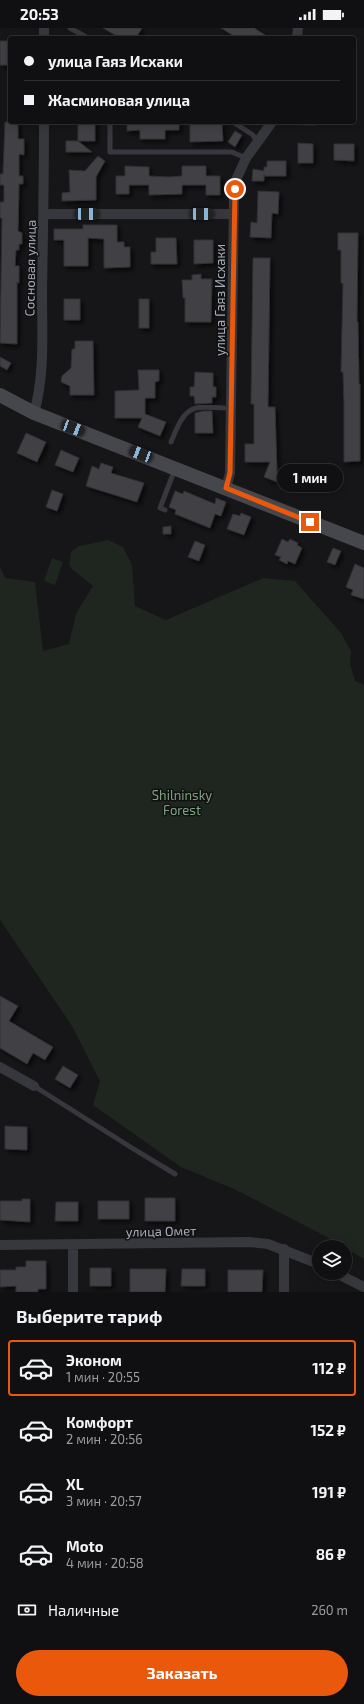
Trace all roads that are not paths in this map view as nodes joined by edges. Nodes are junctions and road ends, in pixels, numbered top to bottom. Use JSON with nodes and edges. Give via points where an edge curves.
{"nodes":[{"id":1,"x":70,"y":28,"type":"edge"},
{"id":2,"x":84,"y":36,"type":"edge"},
{"id":3,"x":44,"y":124,"type":"edge"},
{"id":4,"x":110,"y":124,"type":"edge"},
{"id":5,"x":236,"y":124,"type":"edge"},
{"id":6,"x":270,"y":124,"type":"edge"},
{"id":7,"x":257,"y":142,"type":"junction"},
{"id":8,"x":246,"y":158,"type":"junction"},
{"id":9,"x":44,"y":214,"type":"junction"},
{"id":10,"x":234,"y":214,"type":"junction"},
{"id":11,"x":0,"y":395,"type":"edge"},
{"id":12,"x":224,"y":408,"type":"dead end"},
{"id":13,"x":34,"y":413,"type":"junction"},
{"id":14,"x":171,"y":442,"type":"dead end"},
{"id":15,"x":176,"y":468,"type":"junction"},
{"id":16,"x":226,"y":488,"type":"junction"},
{"id":17,"x":165,"y":510,"type":"dead end"},
{"id":18,"x":364,"y":543,"type":"edge"},
{"id":19,"x":0,"y":1067,"type":"edge"},
{"id":20,"x":34,"y":1086,"type":"joint"},
{"id":21,"x":175,"y":1174,"type":"dead end"},
{"id":22,"x":0,"y":1245,"type":"edge"},
{"id":23,"x":73,"y":1245,"type":"junction"},
{"id":24,"x":284,"y":1249,"type":"junction"},
{"id":25,"x":312,"y":1261,"type":"edge"},
{"id":26,"x":350,"y":1280,"type":"edge"},
{"id":27,"x":364,"y":1287,"type":"edge"},
{"id":28,"x":73,"y":1292,"type":"edge"},
{"id":29,"x":284,"y":1292,"type":"edge"}],
"edges":[{"from":1,"to":2,"type":"lane"},
{"from":3,"to":9,"type":"street","name":"Сосновая улица"},
{"from":4,"to":8,"type":"lane","via":[[110,152],[232,152]]},
{"from":5,"to":7,"type":"lane","via":[[253,135]]},
{"from":6,"to":7,"type":"street","name":"улица Гаяз Исхаки"},
{"from":7,"to":8,"type":"street","name":"улица Гаяз Исхаки"},
{"from":8,"to":10,"type":"street","name":"улица Гаяз Исхаки","via":[[236,180]]},
{"from":9,"to":10,"type":"street"},
{"from":9,"to":13,"type":"street","name":"Сосновая улица","via":[[40,394]]},
{"from":10,"to":16,"type":"street","name":"улица Гаяз Исхаки","via":[[230,473]]},
{"from":11,"to":13,"type":"street"},
{"from":12,"to":14,"type":"lane","via":[[190,410],[178,425]]},
{"from":13,"to":15,"type":"street"},
{"from":15,"to":16,"type":"street"},
{"from":15,"to":17,"type":"lane","via":[[160,508]]},
{"from":16,"to":18,"type":"street"},
{"from":19,"to":20,"type":"street"},
{"from":20,"to":21,"type":"lane"},
{"from":22,"to":23,"type":"street","name":"улица Омет"},
{"from":23,"to":24,"type":"street","name":"улица Омет","via":[[248,1242]]},
{"from":23,"to":28,"type":"street"},
{"from":24,"to":25,"type":"street","name":"улица Омет"},
{"from":24,"to":29,"type":"street"},
{"from":26,"to":27,"type":"street"}]}
